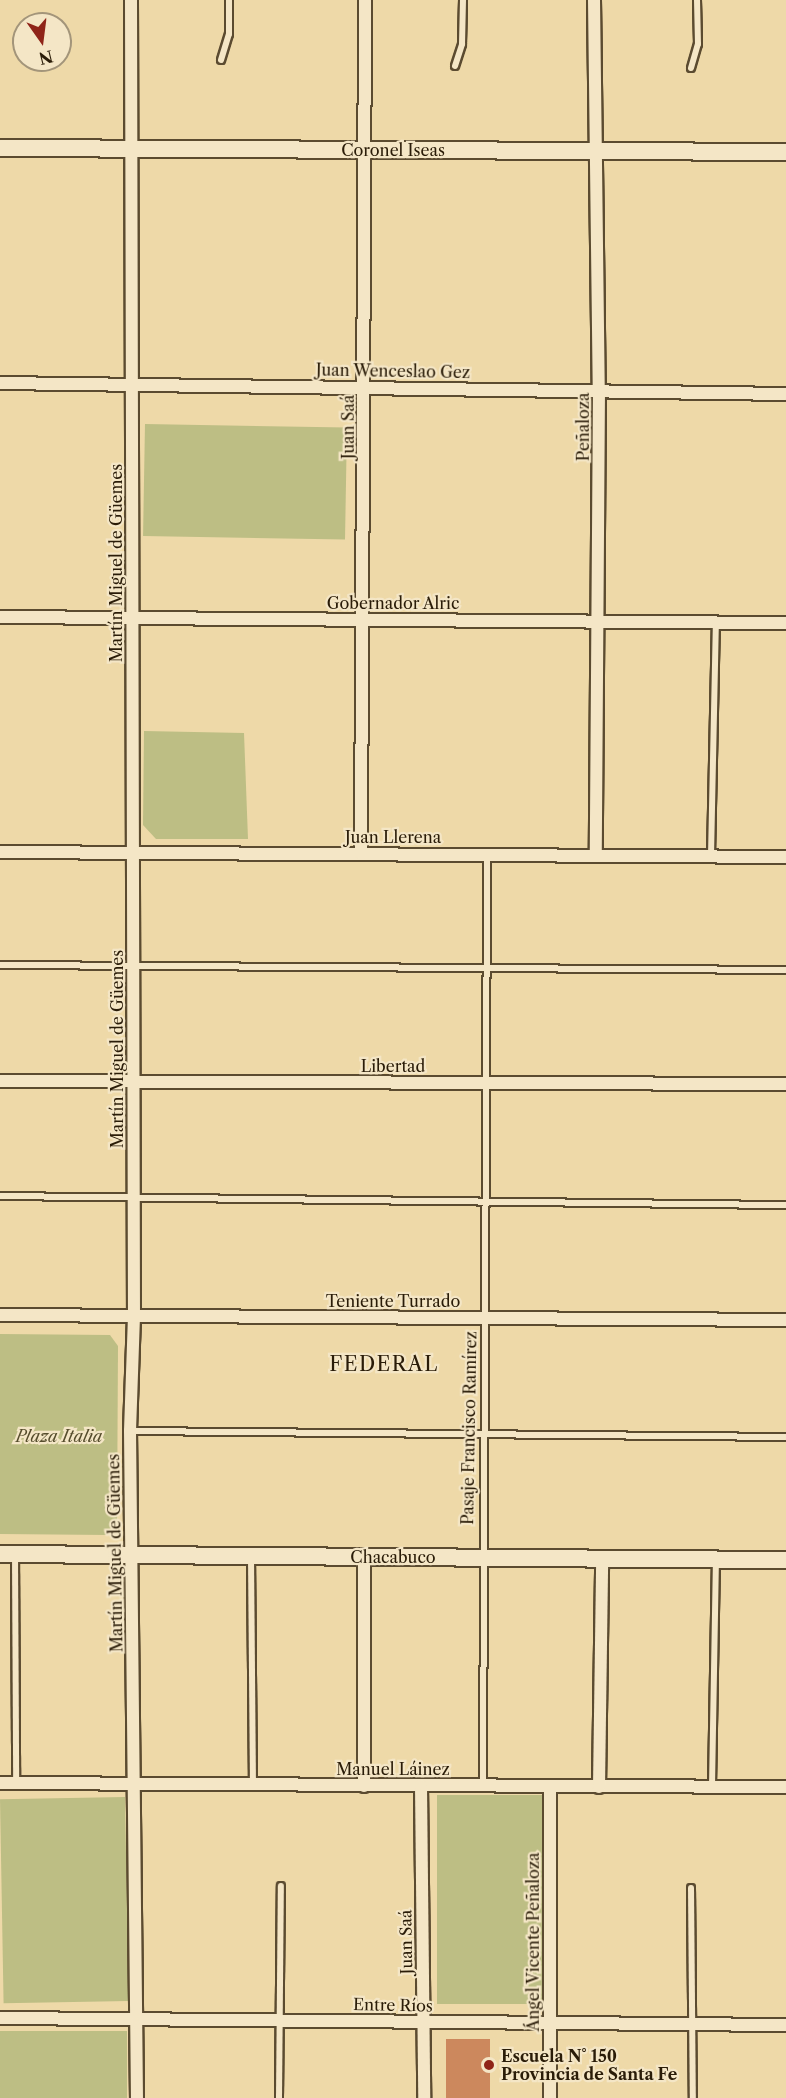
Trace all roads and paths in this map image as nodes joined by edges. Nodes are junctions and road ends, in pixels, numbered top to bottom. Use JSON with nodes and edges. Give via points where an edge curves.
{"nodes":[{"id":1,"x":131,"y":0,"type":"edge"},
{"id":2,"x":229,"y":0,"type":"edge"},
{"id":3,"x":365,"y":0,"type":"edge"},
{"id":4,"x":463,"y":0,"type":"edge"},
{"id":5,"x":594,"y":0,"type":"edge"},
{"id":6,"x":697,"y":0,"type":"edge"},
{"id":7,"x":221,"y":60,"type":"dead end"},
{"id":8,"x":455,"y":66,"type":"dead end"},
{"id":9,"x":691,"y":68,"type":"dead end"},
{"id":10,"x":0,"y":148,"type":"edge"},
{"id":11,"x":132,"y":149,"type":"junction"},
{"id":12,"x":364,"y":150,"type":"junction"},
{"id":13,"x":597,"y":151,"type":"junction"},
{"id":14,"x":786,"y":152,"type":"edge"},
{"id":15,"x":0,"y":383,"type":"edge"},
{"id":16,"x":132,"y":384,"type":"junction"},
{"id":17,"x":364,"y":387,"type":"junction"},
{"id":18,"x":599,"y":390,"type":"junction"},
{"id":19,"x":786,"y":394,"type":"edge"},
{"id":20,"x":0,"y":616,"type":"edge"},
{"id":21,"x":133,"y":618,"type":"junction"},
{"id":22,"x":364,"y":620,"type":"junction"},
{"id":23,"x":598,"y":621,"type":"junction"},
{"id":24,"x":716,"y":622,"type":"junction"},
{"id":25,"x":786,"y":623,"type":"edge"},
{"id":26,"x":0,"y":852,"type":"edge"},
{"id":27,"x":133,"y":853,"type":"junction"},
{"id":28,"x":361,"y":853,"type":"junction"},
{"id":29,"x":488,"y":854,"type":"junction"},
{"id":30,"x":596,"y":855,"type":"junction"},
{"id":31,"x":711,"y":856,"type":"junction"},
{"id":32,"x":786,"y":857,"type":"edge"},
{"id":33,"x":0,"y":965,"type":"edge"},
{"id":34,"x":133,"y":966,"type":"junction"},
{"id":35,"x":486,"y":969,"type":"junction"},
{"id":36,"x":786,"y":970,"type":"edge"},
{"id":37,"x":0,"y":1081,"type":"edge"},
{"id":38,"x":134,"y":1082,"type":"junction"},
{"id":39,"x":484,"y":1083,"type":"junction"},
{"id":40,"x":786,"y":1084,"type":"edge"},
{"id":41,"x":0,"y":1196,"type":"edge"},
{"id":42,"x":134,"y":1196,"type":"junction"},
{"id":43,"x":484,"y":1201,"type":"junction"},
{"id":44,"x":786,"y":1205,"type":"edge"},
{"id":45,"x":0,"y":1315,"type":"edge"},
{"id":46,"x":134,"y":1316,"type":"junction"},
{"id":47,"x":484,"y":1318,"type":"junction"},
{"id":48,"x":786,"y":1320,"type":"edge"},
{"id":49,"x":130,"y":1431,"type":"junction"},
{"id":50,"x":483,"y":1435,"type":"junction"},
{"id":51,"x":786,"y":1437,"type":"edge"},
{"id":52,"x":7,"y":1554,"type":"edge"},
{"id":53,"x":131,"y":1554,"type":"junction"},
{"id":54,"x":251,"y":1556,"type":"junction"},
{"id":55,"x":364,"y":1557,"type":"junction"},
{"id":56,"x":482,"y":1558,"type":"junction"},
{"id":57,"x":602,"y":1559,"type":"junction"},
{"id":58,"x":716,"y":1560,"type":"junction"},
{"id":59,"x":786,"y":1560,"type":"edge"},
{"id":60,"x":0,"y":1784,"type":"edge"},
{"id":61,"x":16,"y":1784,"type":"junction"},
{"id":62,"x":134,"y":1785,"type":"junction"},
{"id":63,"x":253,"y":1785,"type":"junction"},
{"id":64,"x":364,"y":1786,"type":"junction"},
{"id":65,"x":421,"y":1786,"type":"junction"},
{"id":66,"x":483,"y":1786,"type":"junction"},
{"id":67,"x":550,"y":1786,"type":"junction"},
{"id":68,"x":599,"y":1787,"type":"junction"},
{"id":69,"x":712,"y":1787,"type":"junction"},
{"id":70,"x":786,"y":1787,"type":"edge"},
{"id":71,"x":281,"y":1886,"type":"dead end"},
{"id":72,"x":691,"y":1888,"type":"dead end"},
{"id":73,"x":0,"y":2018,"type":"edge"},
{"id":74,"x":136,"y":2019,"type":"junction"},
{"id":75,"x":280,"y":2021,"type":"junction"},
{"id":76,"x":423,"y":2022,"type":"junction"},
{"id":77,"x":550,"y":2023,"type":"junction"},
{"id":78,"x":692,"y":2025,"type":"junction"},
{"id":79,"x":786,"y":2025,"type":"edge"},
{"id":80,"x":137,"y":2098,"type":"edge"},
{"id":81,"x":279,"y":2098,"type":"edge"},
{"id":82,"x":424,"y":2098,"type":"edge"},
{"id":83,"x":550,"y":2098,"type":"edge"},
{"id":84,"x":693,"y":2098,"type":"edge"}],
"edges":[{"from":1,"to":11,"type":"street","name":"Martín Miguel de Güemes"},
{"from":2,"to":7,"type":"lane","via":[[229,34]]},
{"from":3,"to":12,"type":"street","name":"Juan Saá"},
{"from":4,"to":8,"type":"lane","via":[[462,44]]},
{"from":5,"to":13,"type":"street","name":"Peñaloza"},
{"from":6,"to":9,"type":"lane","via":[[698,44]]},
{"from":10,"to":11,"type":"street","name":"Coronel Iseas"},
{"from":11,"to":12,"type":"street","name":"Coronel Iseas"},
{"from":11,"to":16,"type":"street","name":"Martín Miguel de Güemes"},
{"from":12,"to":13,"type":"street","name":"Coronel Iseas"},
{"from":12,"to":17,"type":"street","name":"Juan Saá"},
{"from":13,"to":14,"type":"street","name":"Coronel Iseas"},
{"from":13,"to":18,"type":"street","name":"Peñaloza"},
{"from":15,"to":16,"type":"street","name":"Juan Wenceslao Gez"},
{"from":16,"to":17,"type":"street","name":"Juan Wenceslao Gez"},
{"from":16,"to":21,"type":"street","name":"Martín Miguel de Güemes"},
{"from":17,"to":18,"type":"street","name":"Juan Wenceslao Gez"},
{"from":17,"to":22,"type":"street","name":"Juan Saá"},
{"from":18,"to":19,"type":"street","name":"Juan Wenceslao Gez"},
{"from":18,"to":23,"type":"street","name":"Peñaloza"},
{"from":20,"to":21,"type":"street","name":"Gobernador Alric"},
{"from":21,"to":22,"type":"street","name":"Gobernador Alric"},
{"from":21,"to":27,"type":"street","name":"Martín Miguel de Güemes"},
{"from":22,"to":23,"type":"street","name":"Gobernador Alric"},
{"from":22,"to":28,"type":"street","name":"Juan Saá"},
{"from":23,"to":24,"type":"street","name":"Gobernador Alric"},
{"from":23,"to":30,"type":"street","name":"Peñaloza"},
{"from":24,"to":25,"type":"street","name":"Gobernador Alric"},
{"from":24,"to":31,"type":"lane"},
{"from":26,"to":27,"type":"street","name":"Juan Llerena"},
{"from":27,"to":28,"type":"street","name":"Juan Llerena"},
{"from":27,"to":34,"type":"street","name":"Martín Miguel de Güemes"},
{"from":28,"to":29,"type":"street","name":"Juan Llerena"},
{"from":29,"to":30,"type":"street","name":"Juan Llerena"},
{"from":29,"to":35,"type":"lane","name":"Pasaje Francisco Ramírez"},
{"from":30,"to":31,"type":"street","name":"Juan Llerena"},
{"from":31,"to":32,"type":"street","name":"Juan Llerena"},
{"from":33,"to":34,"type":"lane"},
{"from":34,"to":35,"type":"lane"},
{"from":34,"to":38,"type":"street","name":"Martín Miguel de Güemes"},
{"from":35,"to":36,"type":"lane"},
{"from":35,"to":39,"type":"lane","name":"Pasaje Francisco Ramírez"},
{"from":37,"to":38,"type":"street","name":"Libertad"},
{"from":38,"to":39,"type":"street","name":"Libertad"},
{"from":38,"to":42,"type":"street","name":"Martín Miguel de Güemes"},
{"from":39,"to":40,"type":"street","name":"Libertad"},
{"from":39,"to":43,"type":"lane","name":"Pasaje Francisco Ramírez"},
{"from":41,"to":42,"type":"lane"},
{"from":42,"to":43,"type":"lane"},
{"from":42,"to":46,"type":"street","name":"Martín Miguel de Güemes"},
{"from":43,"to":44,"type":"lane"},
{"from":43,"to":47,"type":"lane","name":"Pasaje Francisco Ramírez"},
{"from":45,"to":46,"type":"street","name":"Teniente Turrado"},
{"from":46,"to":47,"type":"street","name":"Teniente Turrado"},
{"from":46,"to":49,"type":"street","name":"Martín Miguel de Güemes"},
{"from":47,"to":48,"type":"street","name":"Teniente Turrado"},
{"from":47,"to":50,"type":"lane","name":"Pasaje Francisco Ramírez"},
{"from":49,"to":50,"type":"lane"},
{"from":49,"to":53,"type":"street","name":"Martín Miguel de Güemes"},
{"from":50,"to":51,"type":"lane"},
{"from":50,"to":56,"type":"lane","name":"Pasaje Francisco Ramírez"},
{"from":52,"to":53,"type":"street","name":"Chacabuco"},
{"from":52,"to":61,"type":"lane"},
{"from":53,"to":54,"type":"street","name":"Chacabuco"},
{"from":53,"to":62,"type":"street","name":"Martín Miguel de Güemes"},
{"from":54,"to":55,"type":"street","name":"Chacabuco"},
{"from":54,"to":63,"type":"lane"},
{"from":55,"to":56,"type":"street","name":"Chacabuco"},
{"from":55,"to":64,"type":"street"},
{"from":56,"to":57,"type":"street","name":"Chacabuco"},
{"from":56,"to":66,"type":"lane","name":"Pasaje Francisco Ramírez"},
{"from":57,"to":58,"type":"street","name":"Chacabuco"},
{"from":57,"to":68,"type":"street"},
{"from":58,"to":59,"type":"street","name":"Chacabuco"},
{"from":58,"to":69,"type":"lane"},
{"from":60,"to":61,"type":"street","name":"Manuel Láinez"},
{"from":61,"to":62,"type":"street","name":"Manuel Láinez"},
{"from":62,"to":63,"type":"street","name":"Manuel Láinez"},
{"from":62,"to":74,"type":"street","name":"Martín Miguel de Güemes"},
{"from":63,"to":64,"type":"street","name":"Manuel Láinez"},
{"from":64,"to":65,"type":"street","name":"Manuel Láinez"},
{"from":65,"to":66,"type":"street","name":"Manuel Láinez"},
{"from":65,"to":76,"type":"street","name":"Juan Saá"},
{"from":66,"to":67,"type":"street","name":"Manuel Láinez"},
{"from":67,"to":68,"type":"street","name":"Manuel Láinez"},
{"from":67,"to":77,"type":"street","name":"Ángel Vicente Peñaloza"},
{"from":68,"to":69,"type":"street","name":"Manuel Láinez"},
{"from":69,"to":70,"type":"street","name":"Manuel Láinez"},
{"from":71,"to":75,"type":"lane"},
{"from":72,"to":78,"type":"lane"},
{"from":73,"to":74,"type":"street","name":"Entre Ríos"},
{"from":74,"to":75,"type":"street","name":"Entre Ríos"},
{"from":74,"to":80,"type":"street","name":"Martín Miguel de Güemes"},
{"from":75,"to":76,"type":"street","name":"Entre Ríos"},
{"from":75,"to":81,"type":"lane"},
{"from":76,"to":77,"type":"street","name":"Entre Ríos"},
{"from":76,"to":82,"type":"street","name":"Juan Saá"},
{"from":77,"to":78,"type":"street","name":"Entre Ríos"},
{"from":77,"to":83,"type":"street","name":"Ángel Vicente Peñaloza"},
{"from":78,"to":79,"type":"street","name":"Entre Ríos"},
{"from":78,"to":84,"type":"lane"}]}
